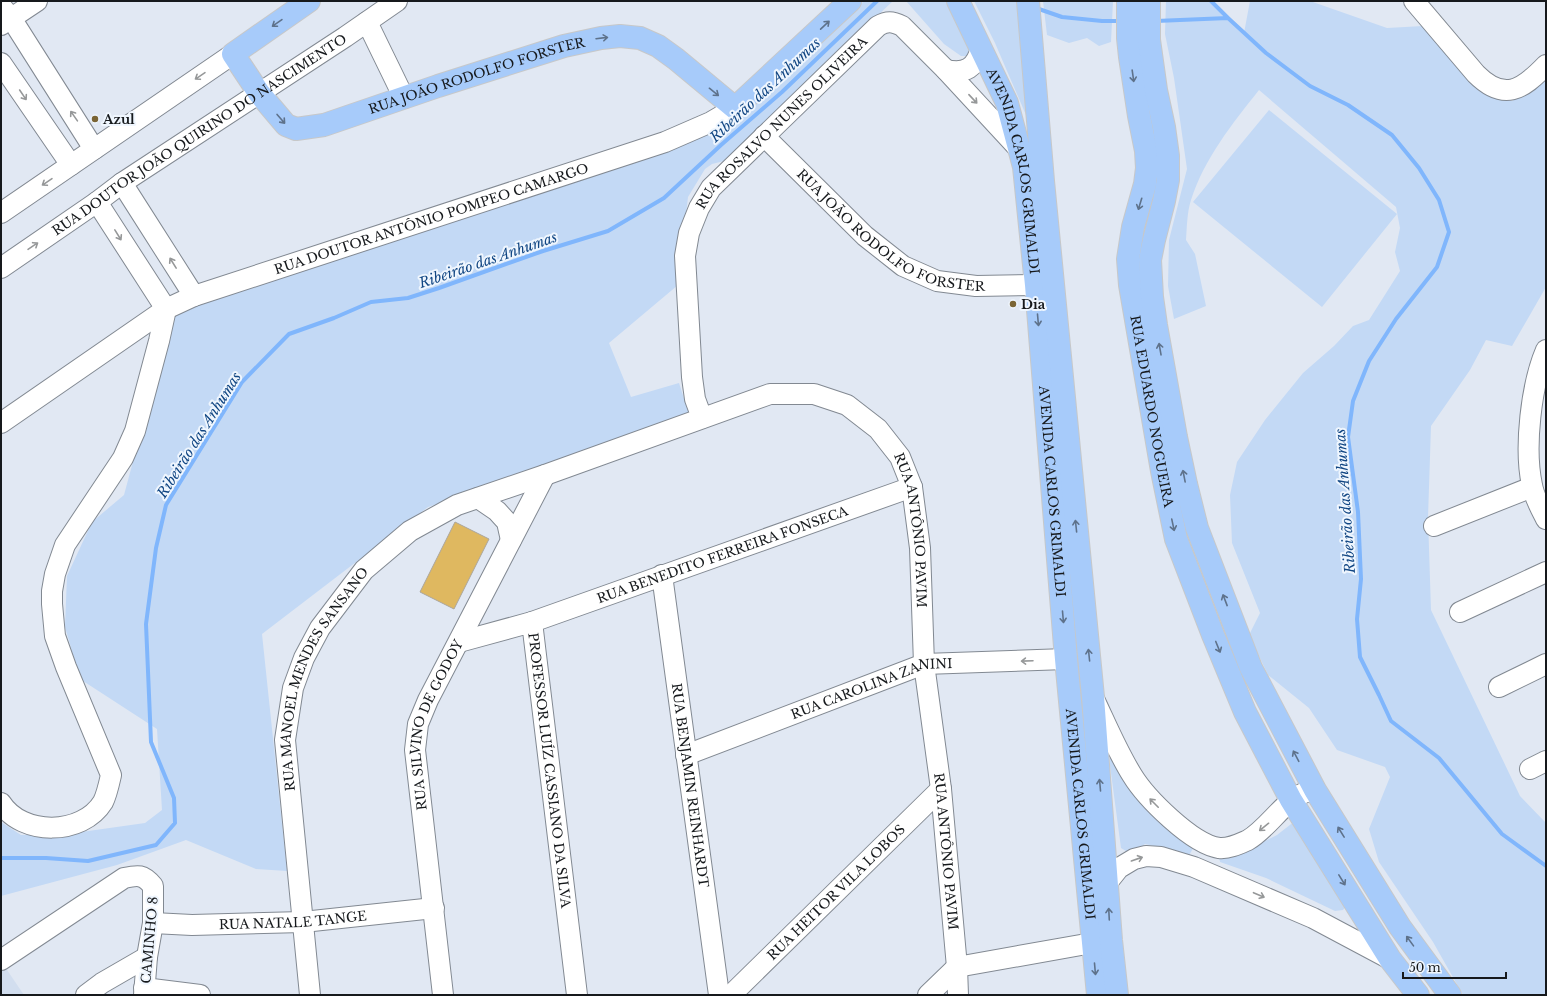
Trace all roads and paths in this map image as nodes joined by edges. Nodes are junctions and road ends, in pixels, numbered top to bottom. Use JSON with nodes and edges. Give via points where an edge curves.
{"nodes":[{"id":1,"x":37,"y":1,"type":"edge"},
{"id":2,"x":308,"y":1,"type":"edge"},
{"id":3,"x":397,"y":1,"type":"edge"},
{"id":4,"x":958,"y":1,"type":"edge"},
{"id":5,"x":1028,"y":1,"type":"edge"},
{"id":6,"x":1128,"y":1,"type":"edge"},
{"id":7,"x":1149,"y":1,"type":"edge"},
{"id":8,"x":1414,"y":1,"type":"edge"},
{"id":9,"x":846,"y":3,"type":"edge"},
{"id":10,"x":4,"y":16,"type":"edge"},
{"id":11,"x":367,"y":22,"type":"junction"},
{"id":12,"x":1139,"y":39,"type":"junction"},
{"id":13,"x":981,"y":49,"type":"junction"},
{"id":14,"x":232,"y":54,"type":"junction"},
{"id":15,"x":1,"y":63,"type":"edge"},
{"id":16,"x":1546,"y":65,"type":"edge"},
{"id":17,"x":946,"y":70,"type":"junction"},
{"id":18,"x":259,"y":93,"type":"junction"},
{"id":19,"x":404,"y":98,"type":"junction"},
{"id":20,"x":735,"y":108,"type":"junction"},
{"id":21,"x":764,"y":136,"type":"junction"},
{"id":22,"x":94,"y":149,"type":"junction"},
{"id":23,"x":1020,"y":150,"type":"junction"},
{"id":24,"x":70,"y":165,"type":"junction"},
{"id":25,"x":122,"y":183,"type":"junction"},
{"id":26,"x":97,"y":202,"type":"junction"},
{"id":27,"x":1,"y":213,"type":"edge"},
{"id":28,"x":1,"y":268,"type":"edge"},
{"id":29,"x":1036,"y":285,"type":"junction"},
{"id":30,"x":194,"y":296,"type":"junction"},
{"id":31,"x":166,"y":309,"type":"junction"},
{"id":32,"x":1546,"y":350,"type":"edge"},
{"id":33,"x":702,"y":418,"type":"junction"},
{"id":34,"x":1,"y":423,"type":"edge"},
{"id":35,"x":545,"y":475,"type":"junction"},
{"id":36,"x":912,"y":487,"type":"junction"},
{"id":37,"x":1532,"y":487,"type":"junction"},
{"id":38,"x":478,"y":498,"type":"junction"},
{"id":39,"x":1546,"y":519,"type":"edge"},
{"id":40,"x":1434,"y":526,"type":"dead end"},
{"id":41,"x":511,"y":540,"type":"junction"},
{"id":42,"x":1546,"y":572,"type":"edge"},
{"id":43,"x":662,"y":575,"type":"junction"},
{"id":44,"x":1460,"y":612,"type":"dead end"},
{"id":45,"x":532,"y":622,"type":"junction"},
{"id":46,"x":459,"y":642,"type":"junction"},
{"id":47,"x":1066,"y":659,"type":"junction"},
{"id":48,"x":924,"y":664,"type":"junction"},
{"id":49,"x":1546,"y":664,"type":"edge"},
{"id":50,"x":1499,"y":687,"type":"dead end"},
{"id":51,"x":1093,"y":698,"type":"junction"},
{"id":52,"x":686,"y":755,"type":"junction"},
{"id":53,"x":941,"y":789,"type":"junction"},
{"id":54,"x":1314,"y":790,"type":"junction"},
{"id":55,"x":1291,"y":800,"type":"junction"},
{"id":56,"x":1,"y":804,"type":"edge"},
{"id":57,"x":1207,"y":843,"type":"junction"},
{"id":58,"x":1194,"y":867,"type":"junction"},
{"id":59,"x":1108,"y":883,"type":"junction"},
{"id":60,"x":434,"y":908,"type":"junction"},
{"id":61,"x":303,"y":922,"type":"junction"},
{"id":62,"x":152,"y":923,"type":"junction"},
{"id":63,"x":1102,"y":942,"type":"junction"},
{"id":64,"x":147,"y":957,"type":"junction"},
{"id":65,"x":1390,"y":959,"type":"junction"},
{"id":66,"x":1,"y":960,"type":"edge"},
{"id":67,"x":957,"y":966,"type":"junction"},
{"id":68,"x":1412,"y":991,"type":"edge"},
{"id":69,"x":144,"y":992,"type":"edge"},
{"id":70,"x":86,"y":995,"type":"edge"},
{"id":71,"x":200,"y":995,"type":"edge"},
{"id":72,"x":310,"y":995,"type":"edge"},
{"id":73,"x":443,"y":995,"type":"edge"},
{"id":74,"x":578,"y":995,"type":"edge"},
{"id":75,"x":718,"y":995,"type":"edge"},
{"id":76,"x":731,"y":995,"type":"edge"},
{"id":77,"x":928,"y":995,"type":"edge"},
{"id":78,"x":958,"y":995,"type":"edge"},
{"id":79,"x":1098,"y":995,"type":"edge"},
{"id":80,"x":1117,"y":995,"type":"edge"},
{"id":81,"x":1450,"y":995,"type":"edge"}],
"edges":[{"from":1,"to":10,"type":"street"},
{"from":2,"to":14,"type":"main road","one_way":true},
{"from":3,"to":11,"type":"street","name":"RUA DOUTOR JOÃO QUIRINO DO NASCIMENTO"},
{"from":4,"to":13,"type":"main road","name":"AVENIDA CARLOS GRIMALDI"},
{"from":51,"to":5,"type":"main road","name":"AVENIDA CARLOS GRIMALDI","one_way":true},
{"from":6,"to":12,"type":"main road","name":"RUA EDUARDO NOGUEIRA"},
{"from":7,"to":12,"type":"main road","name":"RUA EDUARDO NOGUEIRA"},
{"from":8,"to":16,"type":"street","via":[[1476,74],[1485,83],[1497,89],[1508,91],[1522,86]]},
{"from":20,"to":9,"type":"main road","name":"RUA DOUTOR ANTÔNIO POMPEO CAMARGO","one_way":true},
{"from":22,"to":10,"type":"street","one_way":true},
{"from":11,"to":18,"type":"street","name":"RUA DOUTOR JOÃO QUIRINO DO NASCIMENTO"},
{"from":11,"to":19,"type":"street"},
{"from":54,"to":12,"type":"main road","name":"RUA EDUARDO NOGUEIRA","one_way":true,"via":[[1251,668],[1197,528],[1186,484],[1152,297],[1150,260],[1168,180],[1168,156],[1156,90]]},
{"from":12,"to":55,"type":"main road","name":"RUA EDUARDO NOGUEIRA","one_way":true,"via":[[1147,168],[1142,199],[1133,227],[1128,265],[1163,479],[1176,539],[1213,635],[1245,712]]},
{"from":13,"to":17,"type":"street","via":[[979,58],[967,70],[958,73]]},
{"from":13,"to":23,"type":"main road","name":"AVENIDA CARLOS GRIMALDI","via":[[1007,103]]},
{"from":14,"to":18,"type":"main road","name":"RUA JOÃO RODOLFO FORSTER"},
{"from":14,"to":22,"type":"street","one_way":true},
{"from":15,"to":24,"type":"street","one_way":true},
{"from":17,"to":21,"type":"street","name":"RUA ROSALVO NUNES OLIVEIRA","via":[[902,26],[885,22]]},
{"from":17,"to":23,"type":"street","name":"RUA ROSALVO NUNES OLIVEIRA","one_way":true},
{"from":18,"to":19,"type":"main road","name":"RUA JOÃO RODOLFO FORSTER","one_way":true,"via":[[286,125],[296,129],[324,125]]},
{"from":18,"to":25,"type":"street","name":"RUA DOUTOR JOÃO QUIRINO DO NASCIMENTO"},
{"from":19,"to":20,"type":"main road","name":"RUA JOÃO RODOLFO FORSTER","one_way":true,"via":[[564,46],[620,36],[640,38],[658,46]]},
{"from":20,"to":30,"type":"street","name":"RUA DOUTOR ANTÔNIO POMPEO CAMARGO","via":[[711,122],[665,142]]},
{"from":21,"to":29,"type":"street","name":"RUA JOÃO RODOLFO FORSTER","via":[[865,236],[903,266],[937,281],[976,286]]},
{"from":21,"to":33,"type":"street","name":"RUA ROSALVO NUNES OLIVEIRA","via":[[711,188],[689,233],[686,256],[692,377],[695,399]]},
{"from":22,"to":24,"type":"street"},
{"from":23,"to":29,"type":"main road","name":"AVENIDA CARLOS GRIMALDI"},
{"from":24,"to":27,"type":"street","one_way":true},
{"from":25,"to":26,"type":"street","name":"RUA DOUTOR JOÃO QUIRINO DO NASCIMENTO"},
{"from":30,"to":25,"type":"street","one_way":true},
{"from":28,"to":26,"type":"street","name":"RUA DOUTOR JOÃO QUIRINO DO NASCIMENTO","one_way":true},
{"from":26,"to":31,"type":"street","one_way":true},
{"from":29,"to":47,"type":"main road","name":"AVENIDA CARLOS GRIMALDI","one_way":true},
{"from":30,"to":31,"type":"street","name":"RUA DOUTOR ANTÔNIO POMPEO CAMARGO"},
{"from":31,"to":34,"type":"street","name":"RUA DOUTOR ANTÔNIO POMPEO CAMARGO"},
{"from":31,"to":56,"type":"street","via":[[135,431],[123,458],[65,545],[55,574],[52,604],[56,636],[110,776],[107,791],[103,802],[94,813],[79,822],[62,827],[28,825],[14,818]]},
{"from":32,"to":37,"type":"street","via":[[1539,372],[1530,427],[1529,467]]},
{"from":33,"to":35,"type":"street","name":"RUA ANTÔNIO PAVIM"},
{"from":33,"to":36,"type":"street","name":"RUA ANTÔNIO PAVIM","via":[[770,394],[814,394],[847,405],[878,429],[900,458]]},
{"from":35,"to":38,"type":"street","name":"RUA MANOEL MENDES SANSANO"},
{"from":35,"to":41,"type":"street","name":"RUA SILVINO DE GODOY"},
{"from":36,"to":43,"type":"street","name":"RUA BENEDITO FERREIRA FONSECA"},
{"from":36,"to":48,"type":"street","name":"RUA ANTÔNIO PAVIM","via":[[920,548]]},
{"from":37,"to":39,"type":"street"},
{"from":37,"to":40,"type":"street"},
{"from":38,"to":41,"type":"street","via":[[497,511],[507,522]]},
{"from":38,"to":61,"type":"street","name":"RUA MANOEL MENDES SANSANO","via":[[457,505],[410,531],[364,570],[320,628],[304,658],[292,688],[285,740]]},
{"from":41,"to":46,"type":"street","name":"RUA SILVINO DE GODOY"},
{"from":42,"to":44,"type":"street"},
{"from":43,"to":45,"type":"street","name":"RUA BENEDITO FERREIRA FONSECA"},
{"from":43,"to":52,"type":"street","name":"RUA BENJAMIN REINHARDT"},
{"from":45,"to":46,"type":"street","name":"PROFESSOR LUÍZ CASSIANO DA SILVA"},
{"from":45,"to":74,"type":"street","name":"PROFESSOR LUÍZ CASSIANO DA SILVA"},
{"from":46,"to":60,"type":"street","name":"RUA SILVINO DE GODOY","via":[[418,724],[416,750]]},
{"from":47,"to":48,"type":"street","name":"RUA CAROLINA ZANINI","one_way":true},
{"from":47,"to":63,"type":"main road","name":"AVENIDA CARLOS GRIMALDI"},
{"from":48,"to":52,"type":"street","name":"RUA CAROLINA ZANINI"},
{"from":48,"to":53,"type":"street","name":"RUA ANTÔNIO PAVIM"},
{"from":49,"to":50,"type":"street"},
{"from":57,"to":51,"type":"street","one_way":true,"via":[[1189,833],[1154,804],[1144,792],[1132,775]]},
{"from":59,"to":51,"type":"main road","name":"AVENIDA CARLOS GRIMALDI","one_way":true},
{"from":52,"to":75,"type":"street","name":"RUA BENJAMIN REINHARDT"},
{"from":53,"to":67,"type":"street","name":"RUA ANTÔNIO PAVIM"},
{"from":53,"to":76,"type":"street","name":"RUA HEITOR VILA LOBOS"},
{"from":54,"to":55,"type":"street"},
{"from":81,"to":54,"type":"main road","name":"RUA EDUARDO NOGUEIRA","one_way":true,"via":[[1400,927]]},
{"from":55,"to":57,"type":"street","one_way":true,"via":[[1266,826],[1248,840],[1228,848],[1218,848]]},
{"from":55,"to":65,"type":"main road","name":"RUA EDUARDO NOGUEIRA","one_way":true},
{"from":57,"to":58,"type":"street"},
{"from":59,"to":58,"type":"street","one_way":true,"via":[[1119,868],[1134,859],[1146,856],[1161,857]]},
{"from":58,"to":65,"type":"street","one_way":true,"via":[[1313,918]]},
{"from":63,"to":59,"type":"main road","name":"AVENIDA CARLOS GRIMALDI","one_way":true},
{"from":60,"to":61,"type":"street","name":"RUA NATALE TANGE"},
{"from":60,"to":73,"type":"street","name":"RUA SILVINO DE GODOY"},
{"from":61,"to":62,"type":"street","name":"RUA NATALE TANGE","via":[[192,925]]},
{"from":61,"to":72,"type":"street","name":"RUA MANOEL MENDES SANSANO"},
{"from":62,"to":64,"type":"street","name":"CAMINHO 8"},
{"from":62,"to":66,"type":"street","name":"CAMINHO 8","via":[[153,886],[147,878],[138,875],[124,878]]},
{"from":63,"to":67,"type":"street"},
{"from":63,"to":79,"type":"main road","name":"AVENIDA CARLOS GRIMALDI","one_way":true},
{"from":63,"to":80,"type":"main road","name":"AVENIDA CARLOS GRIMALDI"},
{"from":64,"to":69,"type":"street","name":"CAMINHO 8"},
{"from":64,"to":70,"type":"street"},
{"from":65,"to":68,"type":"main road","name":"RUA EDUARDO NOGUEIRA"},
{"from":67,"to":77,"type":"street"},
{"from":67,"to":78,"type":"street","name":"RUA ANTÔNIO PAVIM"},
{"from":69,"to":71,"type":"street"}]}
